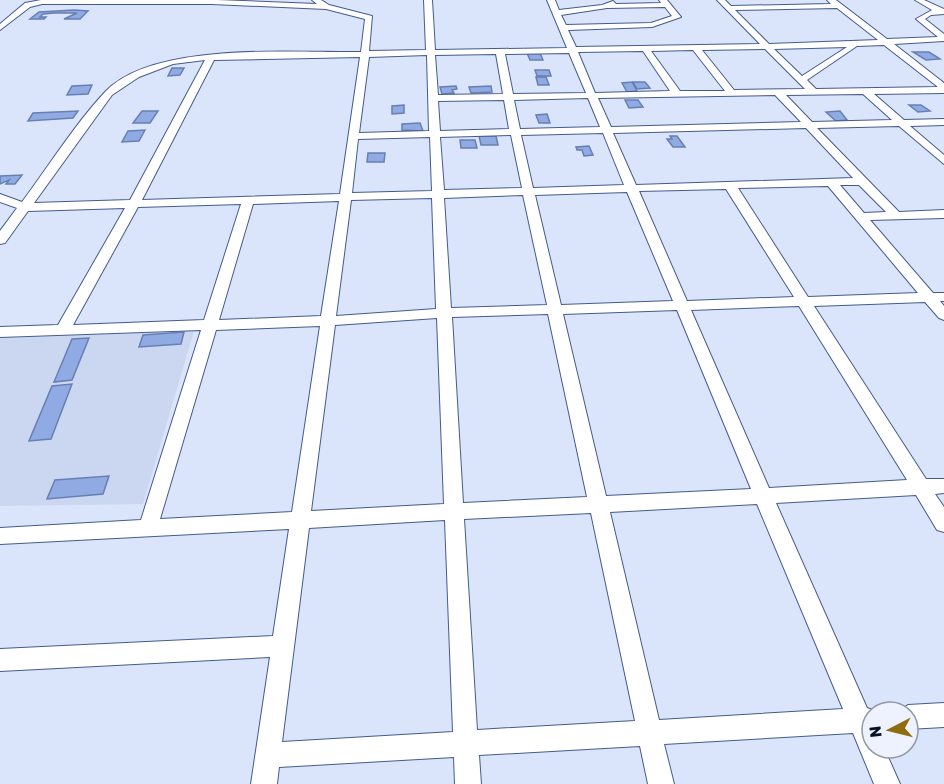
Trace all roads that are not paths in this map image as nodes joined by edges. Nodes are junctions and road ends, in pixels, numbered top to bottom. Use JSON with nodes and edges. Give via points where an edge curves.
{"nodes":[{"id":1,"x":429,"y":0,"type":"edge"},
{"id":2,"x":614,"y":0,"type":"edge"},
{"id":3,"x":721,"y":0,"type":"edge"},
{"id":4,"x":831,"y":0,"type":"edge"},
{"id":5,"x":919,"y":0,"type":"edge"},
{"id":6,"x":665,"y":3,"type":"edge"},
{"id":7,"x":321,"y":4,"type":"edge"},
{"id":8,"x":604,"y":6,"type":"junction"},
{"id":9,"x":839,"y":6,"type":"junction"},
{"id":10,"x":728,"y":8,"type":"junction"},
{"id":11,"x":943,"y":11,"type":"edge"},
{"id":12,"x":556,"y":14,"type":"edge"},
{"id":13,"x":856,"y":20,"type":"junction"},
{"id":14,"x":0,"y":27,"type":"edge"},
{"id":15,"x":944,"y":39,"type":"edge"},
{"id":16,"x":885,"y":43,"type":"junction"},
{"id":17,"x":856,"y":44,"type":"junction"},
{"id":18,"x":765,"y":46,"type":"junction"},
{"id":19,"x":694,"y":47,"type":"junction"},
{"id":20,"x":645,"y":48,"type":"junction"},
{"id":21,"x":571,"y":50,"type":"junction"},
{"id":22,"x":500,"y":51,"type":"junction"},
{"id":23,"x":431,"y":53,"type":"junction"},
{"id":24,"x":365,"y":55,"type":"junction"},
{"id":25,"x":211,"y":57,"type":"junction"},
{"id":26,"x":801,"y":80,"type":"junction"},
{"id":27,"x":944,"y":88,"type":"edge"},
{"id":28,"x":865,"y":91,"type":"junction"},
{"id":29,"x":814,"y":93,"type":"junction"},
{"id":30,"x":779,"y":94,"type":"junction"},
{"id":31,"x":733,"y":95,"type":"junction"},
{"id":32,"x":507,"y":96,"type":"junction"},
{"id":33,"x":678,"y":96,"type":"junction"},
{"id":34,"x":592,"y":97,"type":"junction"},
{"id":35,"x":433,"y":98,"type":"junction"},
{"id":36,"x":944,"y":122,"type":"edge"},
{"id":37,"x":903,"y":124,"type":"junction"},
{"id":38,"x":808,"y":125,"type":"junction"},
{"id":39,"x":605,"y":129,"type":"junction"},
{"id":40,"x":515,"y":132,"type":"junction"},
{"id":41,"x":435,"y":134,"type":"junction"},
{"id":42,"x":352,"y":136,"type":"junction"},
{"id":43,"x":944,"y":161,"type":"edge"},
{"id":44,"x":862,"y":181,"type":"junction"},
{"id":45,"x":831,"y":182,"type":"junction"},
{"id":46,"x":730,"y":185,"type":"junction"},
{"id":47,"x":631,"y":188,"type":"junction"},
{"id":48,"x":528,"y":191,"type":"junction"},
{"id":49,"x":438,"y":194,"type":"junction"},
{"id":50,"x":344,"y":197,"type":"junction"},
{"id":51,"x":0,"y":198,"type":"edge"},
{"id":52,"x":248,"y":200,"type":"junction"},
{"id":53,"x":134,"y":203,"type":"junction"},
{"id":54,"x":25,"y":207,"type":"junction"},
{"id":55,"x":944,"y":214,"type":"edge"},
{"id":56,"x":896,"y":216,"type":"junction"},
{"id":57,"x":861,"y":217,"type":"junction"},
{"id":58,"x":0,"y":240,"type":"edge"},
{"id":59,"x":937,"y":297,"type":"edge"},
{"id":60,"x":804,"y":303,"type":"junction"},
{"id":61,"x":681,"y":306,"type":"junction"},
{"id":62,"x":555,"y":310,"type":"junction"},
{"id":63,"x":444,"y":313,"type":"junction"},
{"id":64,"x":944,"y":315,"type":"edge"},
{"id":65,"x":327,"y":321,"type":"junction"},
{"id":66,"x":210,"y":325,"type":"junction"},
{"id":67,"x":63,"y":330,"type":"junction"},
{"id":68,"x":0,"y":332,"type":"edge"},
{"id":69,"x":944,"y":486,"type":"edge"},
{"id":70,"x":921,"y":488,"type":"junction"},
{"id":71,"x":763,"y":496,"type":"junction"},
{"id":72,"x":599,"y":505,"type":"junction"},
{"id":73,"x":454,"y":512,"type":"junction"},
{"id":74,"x":300,"y":520,"type":"junction"},
{"id":75,"x":944,"y":524,"type":"edge"},
{"id":76,"x":148,"y":528,"type":"junction"},
{"id":77,"x":0,"y":536,"type":"edge"},
{"id":78,"x":283,"y":646,"type":"junction"},
{"id":79,"x":0,"y":660,"type":"edge"},
{"id":80,"x":860,"y":707,"type":"edge"},
{"id":81,"x":944,"y":715,"type":"edge"},
{"id":82,"x":920,"y":716,"type":"edge"},
{"id":83,"x":860,"y":720,"type":"edge"},
{"id":84,"x":649,"y":733,"type":"junction"},
{"id":85,"x":466,"y":744,"type":"junction"},
{"id":86,"x":268,"y":755,"type":"junction"},
{"id":87,"x":879,"y":760,"type":"edge"},
{"id":88,"x":264,"y":784,"type":"edge"},
{"id":89,"x":468,"y":784,"type":"edge"},
{"id":90,"x":661,"y":784,"type":"edge"},
{"id":91,"x":887,"y":784,"type":"edge"}],
"edges":[{"from":1,"to":23,"type":"street"},
{"from":2,"to":8,"type":"street"},
{"from":3,"to":10,"type":"street"},
{"from":4,"to":9,"type":"street"},
{"from":5,"to":11,"type":"street"},
{"from":6,"to":8,"type":"street"},
{"from":6,"to":12,"type":"street","via":[[677,17],[652,25]]},
{"from":7,"to":14,"type":"street","via":[[42,2],[28,5]]},
{"from":7,"to":24,"type":"street","via":[[369,18]]},
{"from":8,"to":12,"type":"street"},
{"from":9,"to":10,"type":"street"},
{"from":9,"to":13,"type":"street"},
{"from":10,"to":18,"type":"street"},
{"from":11,"to":15,"type":"street","via":[[920,19]]},
{"from":12,"to":21,"type":"street"},
{"from":13,"to":16,"type":"street"},
{"from":13,"to":17,"type":"street"},
{"from":15,"to":16,"type":"street"},
{"from":16,"to":17,"type":"street"},
{"from":16,"to":27,"type":"street"},
{"from":17,"to":18,"type":"street"},
{"from":17,"to":26,"type":"street"},
{"from":18,"to":19,"type":"street"},
{"from":18,"to":26,"type":"street"},
{"from":19,"to":20,"type":"street"},
{"from":19,"to":31,"type":"street"},
{"from":20,"to":21,"type":"street"},
{"from":20,"to":33,"type":"street"},
{"from":21,"to":22,"type":"street"},
{"from":21,"to":34,"type":"street"},
{"from":22,"to":23,"type":"street"},
{"from":22,"to":32,"type":"street"},
{"from":23,"to":24,"type":"street"},
{"from":23,"to":35,"type":"street"},
{"from":24,"to":25,"type":"street"},
{"from":24,"to":42,"type":"street"},
{"from":25,"to":53,"type":"street"},
{"from":25,"to":54,"type":"street","via":[[171,62],[136,75],[109,93]]},
{"from":26,"to":29,"type":"street"},
{"from":27,"to":28,"type":"street"},
{"from":28,"to":29,"type":"street"},
{"from":28,"to":37,"type":"street"},
{"from":29,"to":30,"type":"street"},
{"from":30,"to":31,"type":"street"},
{"from":30,"to":38,"type":"street"},
{"from":31,"to":33,"type":"street"},
{"from":32,"to":34,"type":"street"},
{"from":32,"to":35,"type":"street"},
{"from":32,"to":40,"type":"street"},
{"from":33,"to":34,"type":"street"},
{"from":34,"to":39,"type":"street"},
{"from":35,"to":41,"type":"street"},
{"from":36,"to":37,"type":"street"},
{"from":37,"to":38,"type":"street"},
{"from":37,"to":43,"type":"street"},
{"from":38,"to":39,"type":"street"},
{"from":38,"to":44,"type":"street"},
{"from":39,"to":40,"type":"street"},
{"from":39,"to":47,"type":"street"},
{"from":40,"to":41,"type":"street"},
{"from":40,"to":48,"type":"street"},
{"from":41,"to":42,"type":"street"},
{"from":41,"to":49,"type":"street"},
{"from":42,"to":50,"type":"street"},
{"from":44,"to":45,"type":"street"},
{"from":44,"to":56,"type":"street"},
{"from":45,"to":46,"type":"street"},
{"from":45,"to":57,"type":"street"},
{"from":46,"to":47,"type":"street"},
{"from":46,"to":60,"type":"street"},
{"from":47,"to":48,"type":"street"},
{"from":47,"to":61,"type":"street"},
{"from":48,"to":49,"type":"street"},
{"from":48,"to":62,"type":"street"},
{"from":49,"to":50,"type":"street"},
{"from":49,"to":63,"type":"street"},
{"from":50,"to":52,"type":"street"},
{"from":50,"to":65,"type":"street"},
{"from":51,"to":54,"type":"street"},
{"from":52,"to":53,"type":"street"},
{"from":52,"to":66,"type":"street"},
{"from":53,"to":54,"type":"street"},
{"from":53,"to":67,"type":"street"},
{"from":54,"to":58,"type":"street"},
{"from":55,"to":56,"type":"street"},
{"from":56,"to":57,"type":"street"},
{"from":57,"to":59,"type":"street"},
{"from":59,"to":60,"type":"street"},
{"from":59,"to":64,"type":"street"},
{"from":60,"to":61,"type":"street"},
{"from":60,"to":70,"type":"street"},
{"from":61,"to":62,"type":"street"},
{"from":61,"to":71,"type":"street"},
{"from":62,"to":63,"type":"street"},
{"from":62,"to":72,"type":"street"},
{"from":63,"to":65,"type":"street"},
{"from":63,"to":73,"type":"street"},
{"from":65,"to":66,"type":"street"},
{"from":65,"to":74,"type":"street"},
{"from":66,"to":67,"type":"street"},
{"from":66,"to":76,"type":"street"},
{"from":67,"to":68,"type":"street"},
{"from":69,"to":70,"type":"street"},
{"from":70,"to":71,"type":"street"},
{"from":70,"to":75,"type":"street"},
{"from":71,"to":72,"type":"street"},
{"from":71,"to":80,"type":"street"},
{"from":72,"to":73,"type":"street"},
{"from":72,"to":84,"type":"street"},
{"from":73,"to":74,"type":"street"},
{"from":73,"to":85,"type":"street"},
{"from":74,"to":76,"type":"street"},
{"from":74,"to":78,"type":"street"},
{"from":76,"to":77,"type":"street"},
{"from":78,"to":79,"type":"street"},
{"from":78,"to":86,"type":"street"},
{"from":81,"to":82,"type":"street"},
{"from":83,"to":84,"type":"street"},
{"from":84,"to":85,"type":"street"},
{"from":84,"to":90,"type":"street"},
{"from":85,"to":86,"type":"street"},
{"from":85,"to":89,"type":"street"},
{"from":86,"to":88,"type":"street"},
{"from":87,"to":91,"type":"street"}]}
